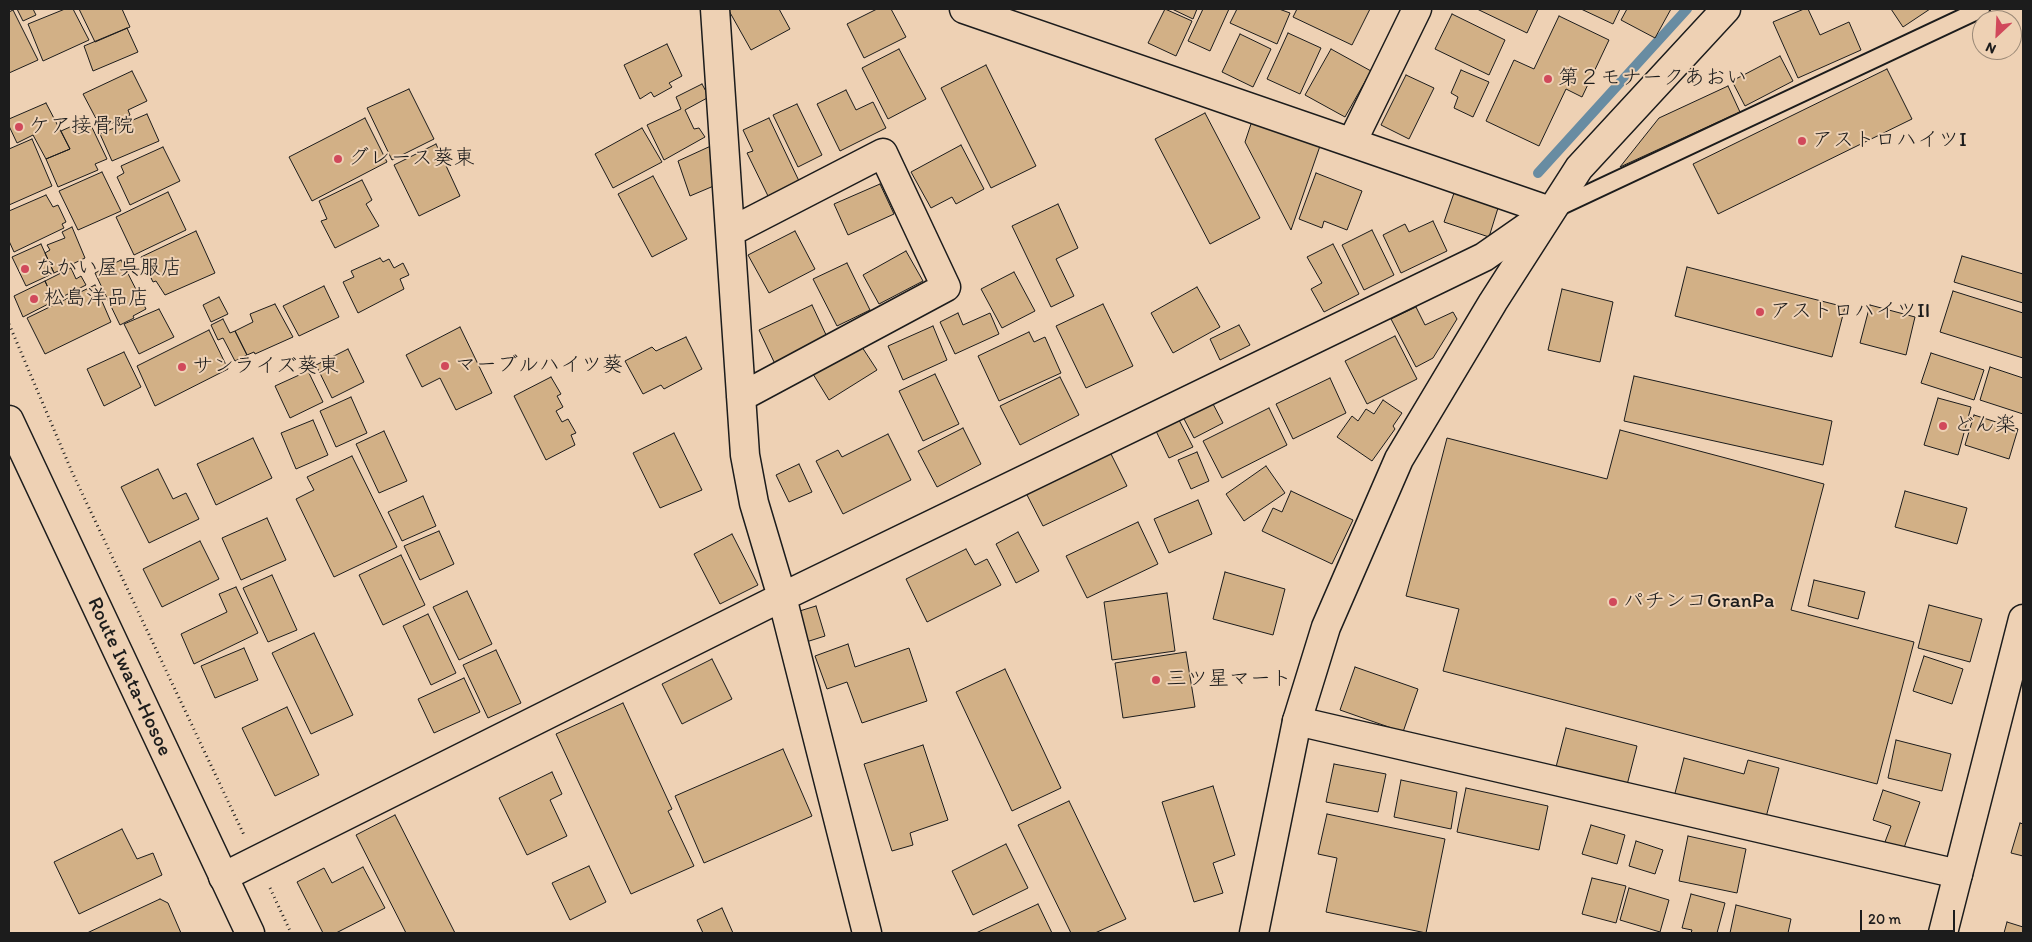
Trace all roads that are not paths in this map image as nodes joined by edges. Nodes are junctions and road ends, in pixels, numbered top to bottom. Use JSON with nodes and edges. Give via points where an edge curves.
{"nodes":[{"id":1,"x":715,"y":9,"type":"edge"},
{"id":2,"x":965,"y":9,"type":"edge"},
{"id":3,"x":1416,"y":9,"type":"edge"},
{"id":4,"x":1726,"y":9,"type":"edge"},
{"id":5,"x":1981,"y":9,"type":"edge"},
{"id":6,"x":1352,"y":142,"type":"junction"},
{"id":7,"x":1550,"y":211,"type":"junction"},
{"id":8,"x":730,"y":232,"type":"junction"},
{"id":9,"x":742,"y":397,"type":"junction"},
{"id":10,"x":9,"y":420,"type":"edge"},
{"id":11,"x":782,"y":597,"type":"junction"},
{"id":12,"x":2023,"y":619,"type":"edge"},
{"id":13,"x":1297,"y":721,"type":"junction"},
{"id":14,"x":1958,"y":874,"type":"junction"},
{"id":15,"x":223,"y":877,"type":"junction"},
{"id":16,"x":250,"y":933,"type":"edge"},
{"id":17,"x":867,"y":933,"type":"edge"},
{"id":18,"x":1254,"y":933,"type":"edge"},
{"id":19,"x":1943,"y":933,"type":"edge"}],
"edges":[{"from":1,"to":8,"type":"main road"},
{"from":2,"to":6,"type":"main road"},
{"from":3,"to":6,"type":"main road"},
{"from":4,"to":7,"type":"main road","via":[[1579,168]]},
{"from":5,"to":7,"type":"lane"},
{"from":6,"to":7,"type":"main road"},
{"from":7,"to":11,"type":"main road","via":[[1484,257]]},
{"from":7,"to":13,"type":"main road","via":[[1398,459],[1326,627]]},
{"from":8,"to":9,"type":"main road"},
{"from":8,"to":9,"type":"main road","via":[[883,153],[946,287]]},
{"from":9,"to":11,"type":"main road","via":[[754,504]]},
{"from":10,"to":15,"type":"main road","name":"Route Iwata-Hosoe"},
{"from":11,"to":15,"type":"main road"},
{"from":11,"to":17,"type":"main road"},
{"from":12,"to":14,"type":"main road"},
{"from":13,"to":14,"type":"main road"},
{"from":13,"to":18,"type":"main road"},
{"from":14,"to":19,"type":"main road"},
{"from":15,"to":16,"type":"main road","name":"Route Iwata-Hosoe"}]}
